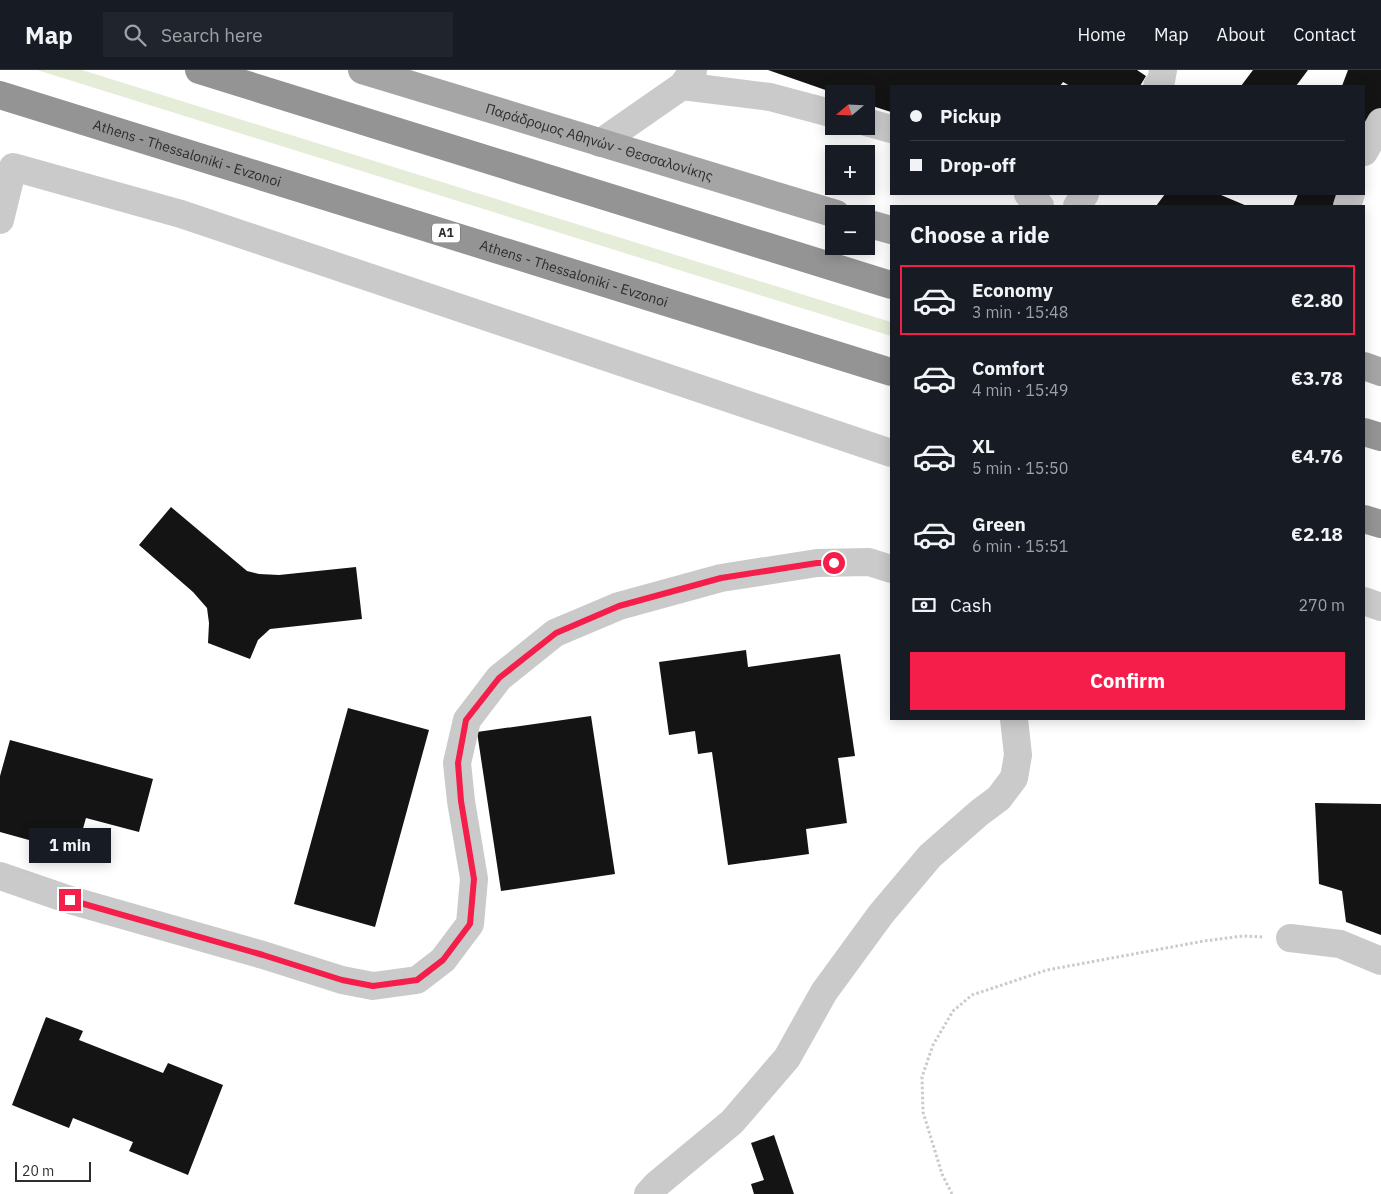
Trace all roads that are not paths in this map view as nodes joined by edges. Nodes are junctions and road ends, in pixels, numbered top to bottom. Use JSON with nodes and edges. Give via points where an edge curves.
{"nodes":[{"id":1,"x":199,"y":70,"type":"edge"},
{"id":2,"x":362,"y":70,"type":"edge"},
{"id":3,"x":1163,"y":70,"type":"edge"},
{"id":4,"x":688,"y":78,"type":"edge"},
{"id":5,"x":1158,"y":85,"type":"edge"},
{"id":6,"x":0,"y":95,"type":"edge"},
{"id":7,"x":825,"y":112,"type":"edge"},
{"id":8,"x":1381,"y":122,"type":"edge"},
{"id":9,"x":875,"y":125,"type":"edge"},
{"id":10,"x":890,"y":129,"type":"edge"},
{"id":11,"x":600,"y":143,"type":"junction"},
{"id":12,"x":1365,"y":150,"type":"edge"},
{"id":13,"x":6,"y":165,"type":"edge"},
{"id":14,"x":1029,"y":195,"type":"edge"},
{"id":15,"x":1039,"y":205,"type":"edge"},
{"id":16,"x":825,"y":211,"type":"edge"},
{"id":17,"x":0,"y":218,"type":"edge"},
{"id":18,"x":875,"y":226,"type":"edge"},
{"id":19,"x":890,"y":230,"type":"edge"},
{"id":20,"x":890,"y":285,"type":"edge"},
{"id":21,"x":1365,"y":366,"type":"edge"},
{"id":22,"x":890,"y":372,"type":"edge"},
{"id":23,"x":1381,"y":372,"type":"edge"},
{"id":24,"x":1365,"y":432,"type":"edge"},
{"id":25,"x":1381,"y":437,"type":"edge"},
{"id":26,"x":890,"y":452,"type":"edge"},
{"id":27,"x":1365,"y":519,"type":"edge"},
{"id":28,"x":1381,"y":524,"type":"edge"},
{"id":29,"x":890,"y":569,"type":"edge"},
{"id":30,"x":1365,"y":601,"type":"edge"},
{"id":31,"x":1381,"y":606,"type":"edge"},
{"id":32,"x":1014,"y":720,"type":"edge"},
{"id":33,"x":0,"y":876,"type":"edge"},
{"id":34,"x":1290,"y":938,"type":"road end"},
{"id":35,"x":1381,"y":961,"type":"edge"},
{"id":36,"x":648,"y":1194,"type":"edge"}],
"edges":[{"from":1,"to":20,"type":"highway"},
{"from":2,"to":11,"type":"main road","name":"Παράδρομος Αθηνών - Θεσσαλονίκης"},
{"from":3,"to":5,"type":"street"},
{"from":4,"to":7,"type":"street"},
{"from":4,"to":11,"type":"street"},
{"from":6,"to":22,"type":"highway","name":"Athens - Thessaloniki - Evzonoi","number":"Α1"},
{"from":8,"to":12,"type":"street"},
{"from":9,"to":10,"type":"street"},
{"from":11,"to":16,"type":"main road","name":"Παράδρομος Αθηνών - Θεσσαλονίκης"},
{"from":13,"to":17,"type":"street"},
{"from":13,"to":26,"type":"street","via":[[181,214]]},
{"from":14,"to":15,"type":"street"},
{"from":18,"to":19,"type":"main road"},
{"from":21,"to":23,"type":"main road"},
{"from":24,"to":25,"type":"highway"},
{"from":27,"to":28,"type":"highway"},
{"from":29,"to":33,"type":"street","via":[[869,562],[817,563],[721,578],[619,606],[556,633],[499,678],[466,720],[458,763],[474,879],[470,924],[443,960],[417,980],[373,986],[342,980],[70,900]]},
{"from":30,"to":31,"type":"street"},
{"from":32,"to":36,"type":"street","via":[[1018,755],[1014,778],[999,798],[930,856],[881,914],[824,992],[787,1058],[732,1122]]},
{"from":34,"to":35,"type":"street","via":[[1340,944]]}]}
